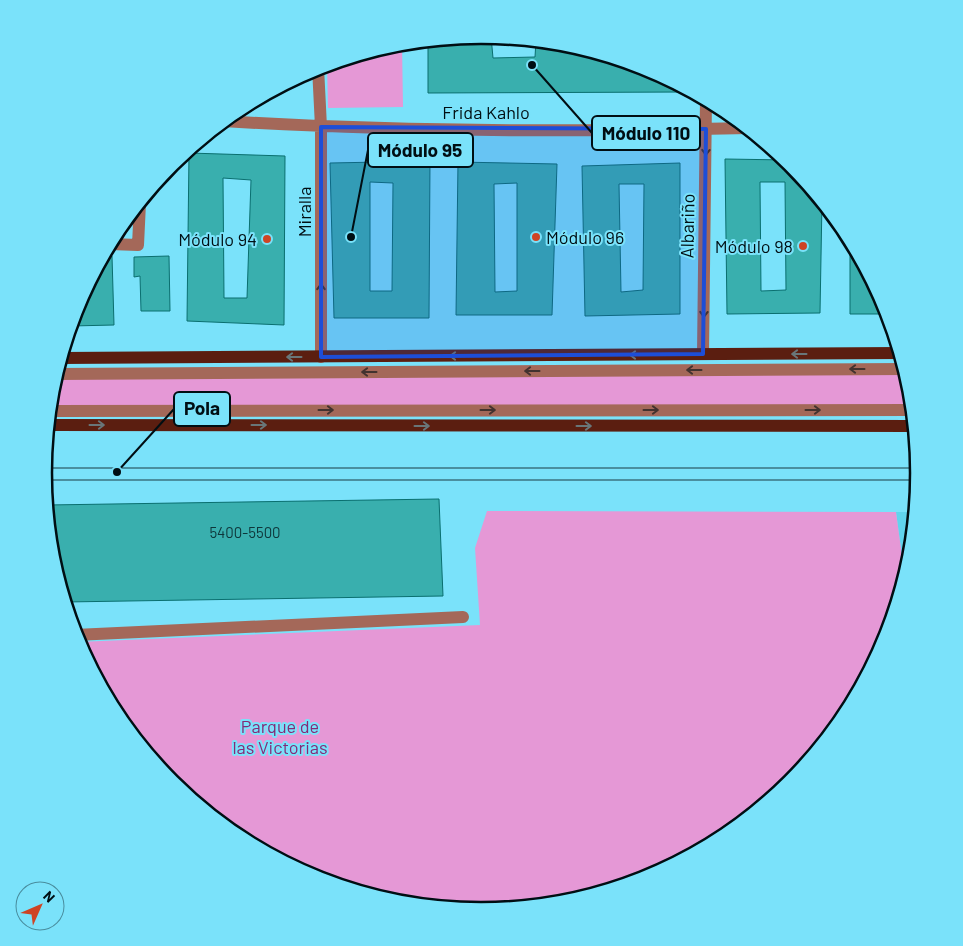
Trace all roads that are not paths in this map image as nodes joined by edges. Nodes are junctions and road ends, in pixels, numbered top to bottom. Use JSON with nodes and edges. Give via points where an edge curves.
{"nodes":[{"id":1,"x":318,"y":76,"type":"edge"},
{"id":2,"x":706,"y":107,"type":"edge"},
{"id":3,"x":235,"y":122,"type":"edge"},
{"id":4,"x":321,"y":128,"type":"junction"},
{"id":5,"x":738,"y":128,"type":"edge"},
{"id":6,"x":706,"y":129,"type":"junction"},
{"id":7,"x":139,"y":214,"type":"edge"},
{"id":8,"x":119,"y":244,"type":"edge"},
{"id":9,"x":893,"y":353,"type":"edge"},
{"id":10,"x":703,"y":354,"type":"junction"},
{"id":11,"x":321,"y":357,"type":"junction"},
{"id":12,"x":68,"y":358,"type":"edge"},
{"id":13,"x":898,"y":369,"type":"edge"},
{"id":14,"x":64,"y":374,"type":"edge"},
{"id":15,"x":906,"y":410,"type":"edge"},
{"id":16,"x":57,"y":411,"type":"edge"},
{"id":17,"x":55,"y":425,"type":"edge"},
{"id":18,"x":908,"y":426,"type":"edge"},
{"id":19,"x":463,"y":617,"type":"dead end"},
{"id":20,"x":84,"y":635,"type":"edge"}],
"edges":[{"from":1,"to":4,"type":"street","name":"Miralla"},
{"from":2,"to":6,"type":"street","name":"Albariño"},
{"from":3,"to":4,"type":"street","name":"Frida Kahlo"},
{"from":4,"to":6,"type":"street","name":"Frida Kahlo"},
{"from":11,"to":4,"type":"street","name":"Miralla","one_way":true},
{"from":5,"to":6,"type":"street","name":"Frida Kahlo"},
{"from":6,"to":10,"type":"street","name":"Albariño","one_way":true},
{"from":7,"to":8,"type":"street","via":[[138,244]]},
{"from":9,"to":10,"type":"main road","one_way":true},
{"from":10,"to":11,"type":"main road","one_way":true},
{"from":11,"to":12,"type":"main road","one_way":true},
{"from":13,"to":14,"type":"street","one_way":true},
{"from":16,"to":15,"type":"street","one_way":true},
{"from":17,"to":18,"type":"main road","one_way":true},
{"from":19,"to":20,"type":"street"}]}
